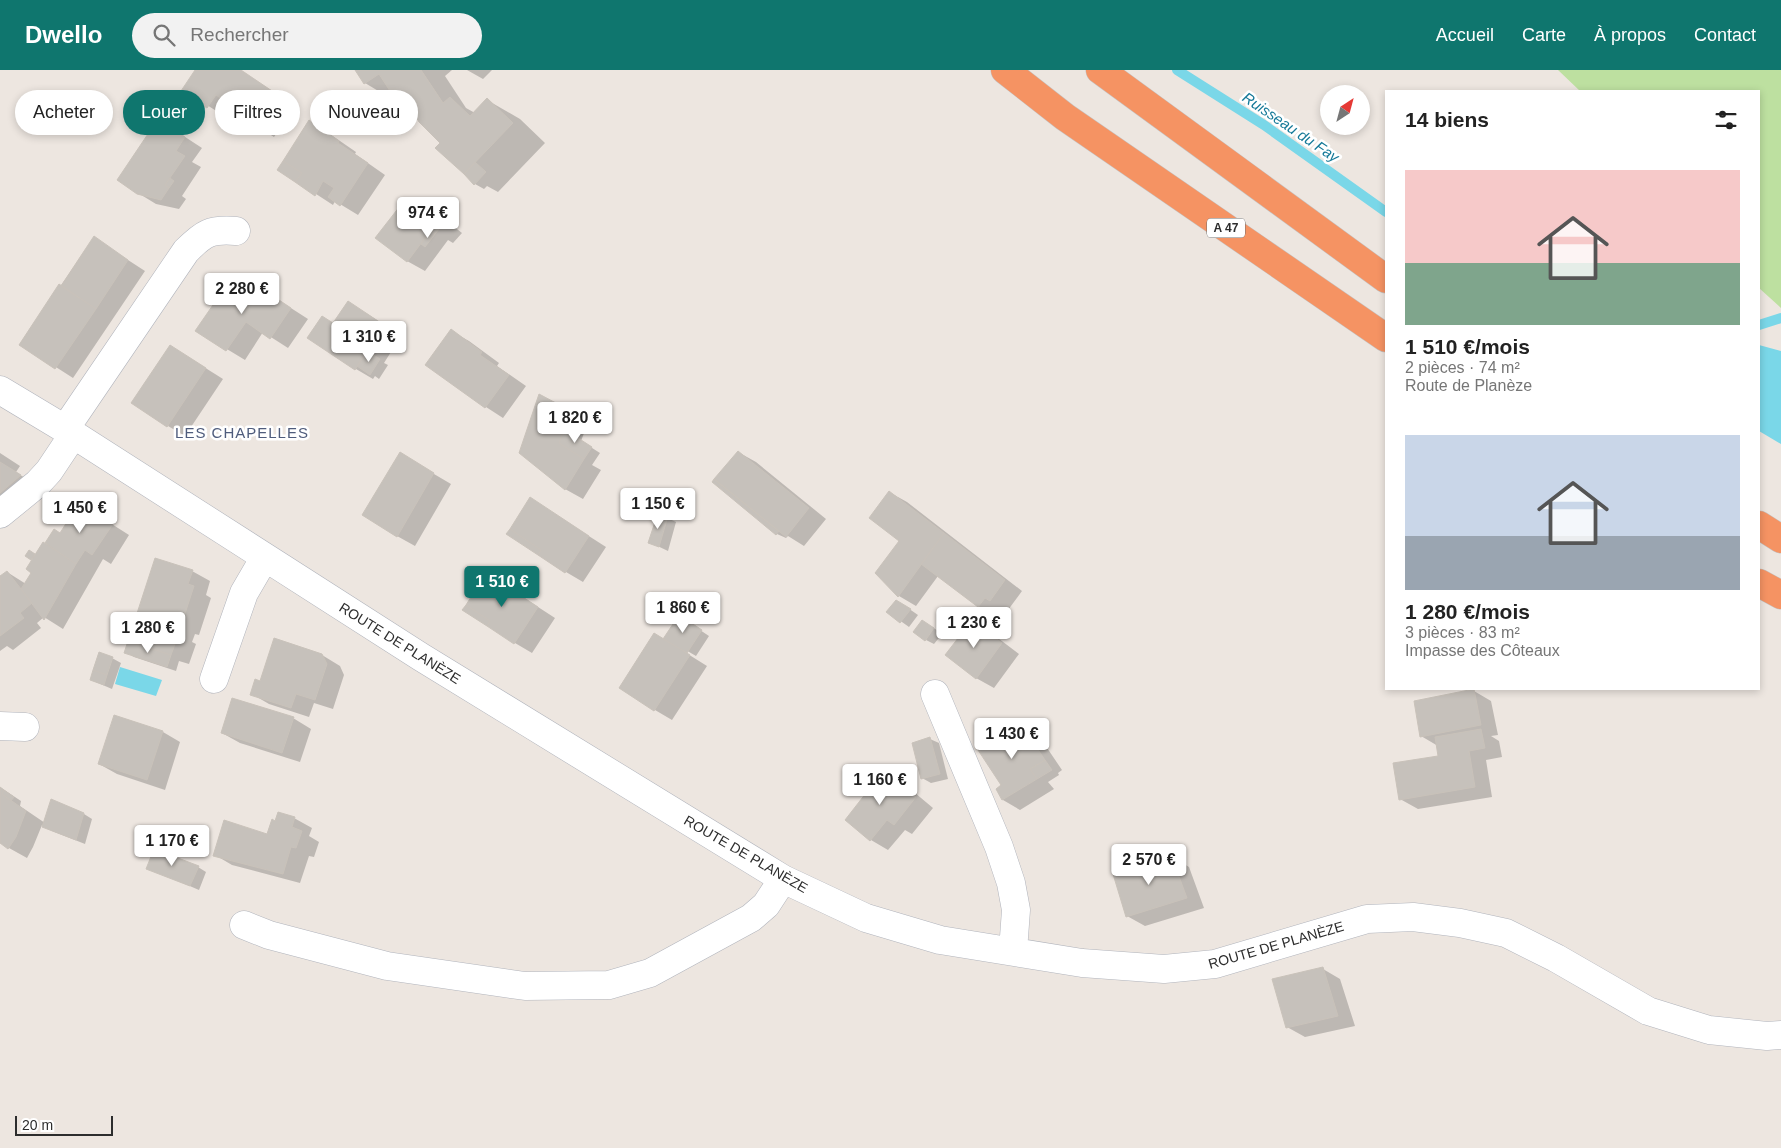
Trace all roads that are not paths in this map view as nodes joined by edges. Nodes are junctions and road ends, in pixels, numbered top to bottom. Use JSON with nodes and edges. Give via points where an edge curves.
{"nodes":[{"id":1,"x":1100,"y":70,"type":"edge"},
{"id":2,"x":1008,"y":72,"type":"edge"},
{"id":3,"x":236,"y":231,"type":"dead end"},
{"id":4,"x":1385,"y":277,"type":"edge"},
{"id":5,"x":1385,"y":337,"type":"edge"},
{"id":6,"x":0,"y":390,"type":"edge"},
{"id":7,"x":69,"y":432,"type":"junction"},
{"id":8,"x":0,"y":514,"type":"edge"},
{"id":9,"x":1760,"y":526,"type":"edge"},
{"id":10,"x":1781,"y":539,"type":"edge"},
{"id":11,"x":265,"y":557,"type":"junction"},
{"id":12,"x":1760,"y":584,"type":"edge"},
{"id":13,"x":1781,"y":595,"type":"edge"},
{"id":14,"x":214,"y":680,"type":"dead end"},
{"id":15,"x":935,"y":694,"type":"dead end"},
{"id":16,"x":783,"y":879,"type":"junction"},
{"id":17,"x":244,"y":925,"type":"dead end"},
{"id":18,"x":1012,"y":951,"type":"junction"},
{"id":19,"x":1781,"y":1035,"type":"edge"}],
"edges":[{"from":1,"to":4,"type":"highway"},
{"from":2,"to":5,"type":"highway","number":"A 47","via":[[1065,117]]},
{"from":3,"to":7,"type":"street","via":[[218,230],[200,236],[186,250]]},
{"from":6,"to":7,"type":"street","name":"ROUTE DE PLANÈZE"},
{"from":7,"to":8,"type":"street","via":[[49,471]]},
{"from":7,"to":11,"type":"street","name":"ROUTE DE PLANÈZE"},
{"from":9,"to":10,"type":"highway"},
{"from":11,"to":14,"type":"street","via":[[244,593]]},
{"from":11,"to":16,"type":"street","name":"ROUTE DE PLANÈZE","via":[[421,657]]},
{"from":12,"to":13,"type":"highway"},
{"from":15,"to":18,"type":"street","via":[[1011,883],[1016,910]]},
{"from":16,"to":17,"type":"street","via":[[766,904],[750,918],[650,973],[609,985],[525,986],[387,966],[269,935]]},
{"from":16,"to":18,"type":"street","name":"ROUTE DE PLANÈZE","via":[[866,918],[940,940]]},
{"from":18,"to":19,"type":"street","name":"ROUTE DE PLANÈZE","via":[[1082,963],[1164,969],[1215,964],[1367,919],[1413,917],[1460,923],[1506,934],[1556,958],[1648,1011],[1709,1030]]}]}
